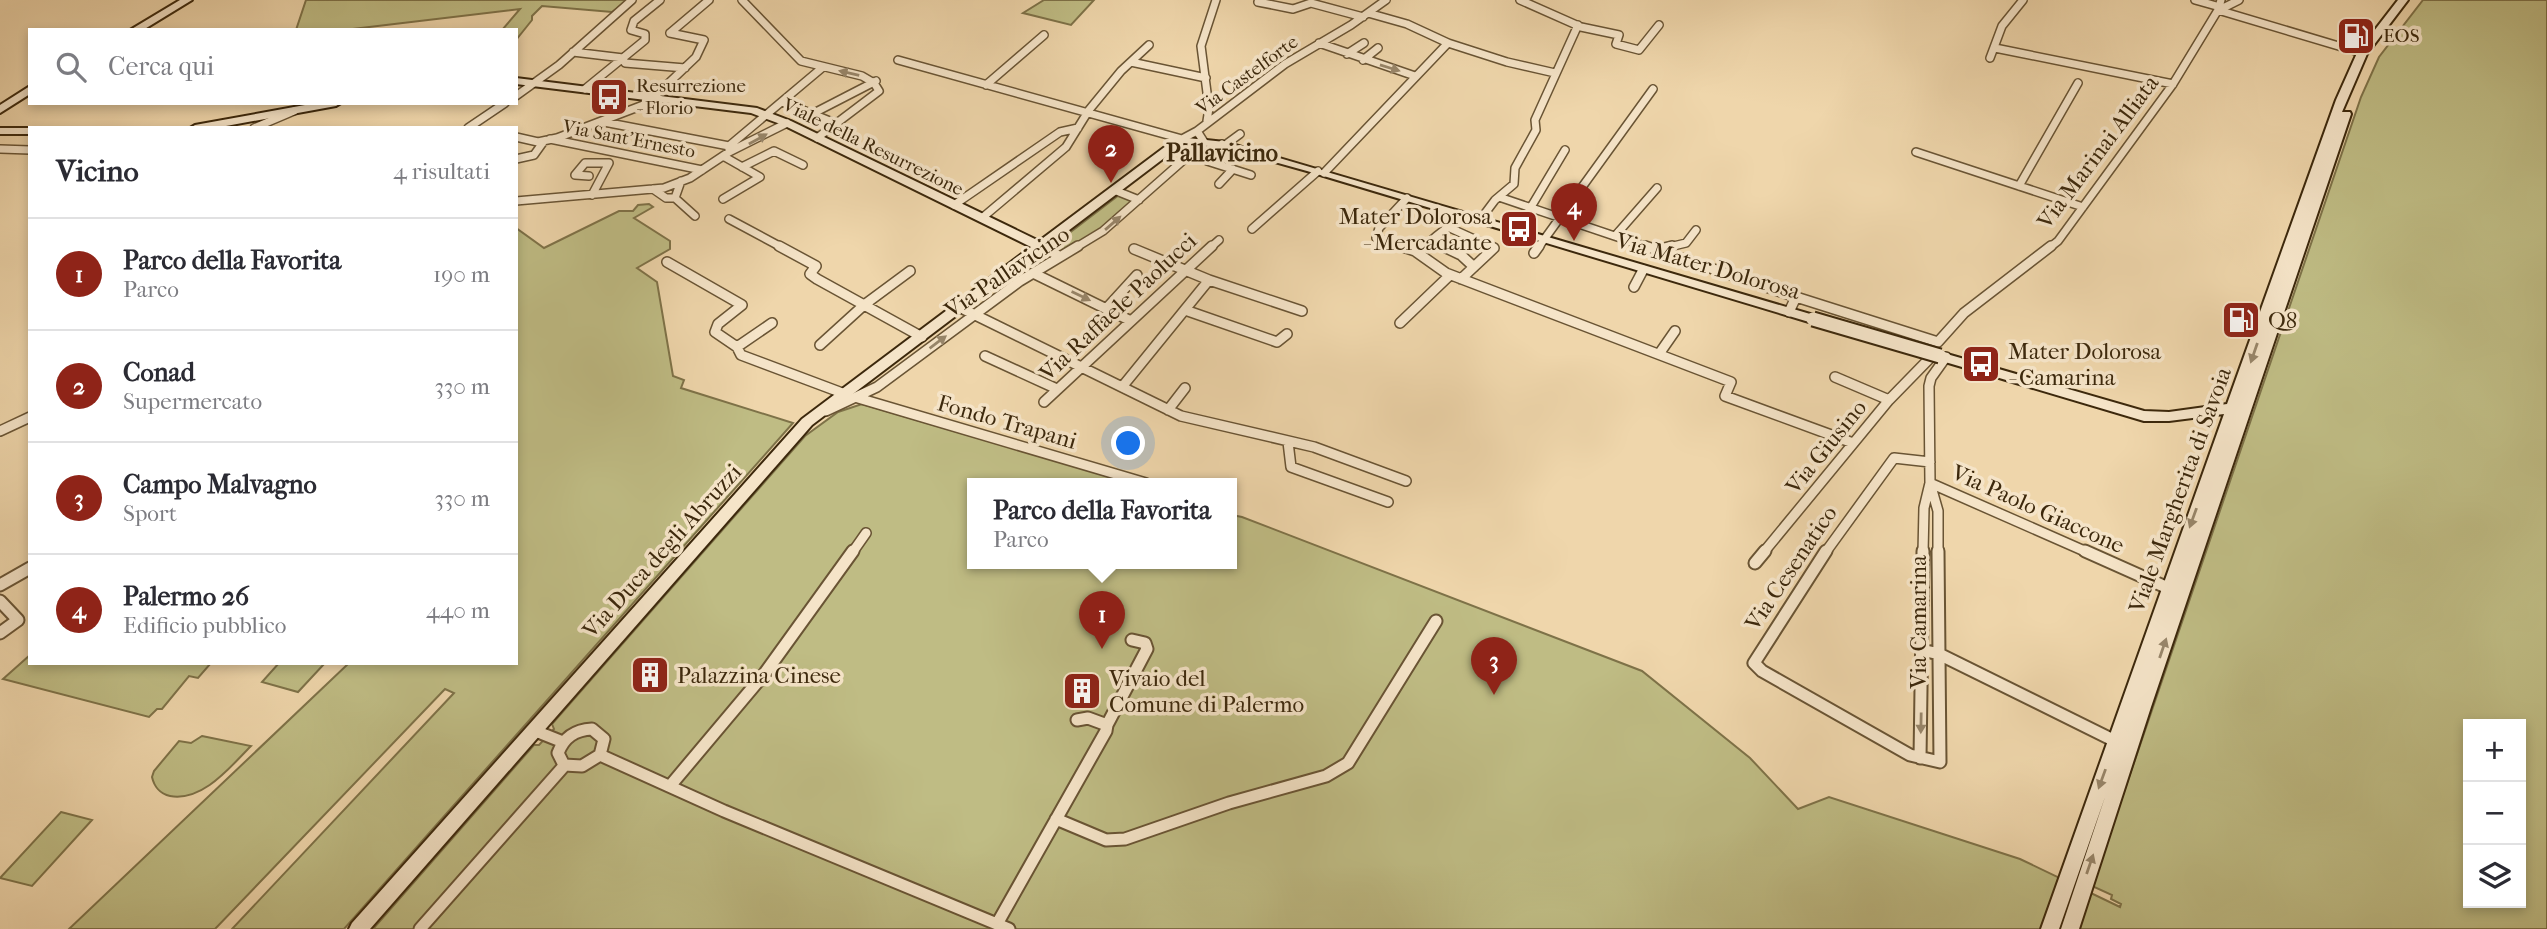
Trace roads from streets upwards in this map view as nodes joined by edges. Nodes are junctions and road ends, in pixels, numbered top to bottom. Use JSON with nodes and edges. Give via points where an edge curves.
{"nodes":[{"id":1,"x":187,"y":0,"type":"edge"},
{"id":2,"x":197,"y":0,"type":"edge"},
{"id":3,"x":632,"y":0,"type":"edge"},
{"id":4,"x":660,"y":0,"type":"edge"},
{"id":5,"x":709,"y":0,"type":"edge"},
{"id":6,"x":742,"y":0,"type":"edge"},
{"id":7,"x":1216,"y":0,"type":"edge"},
{"id":8,"x":1386,"y":0,"type":"edge"},
{"id":9,"x":1520,"y":0,"type":"edge"},
{"id":10,"x":2023,"y":0,"type":"edge"},
{"id":11,"x":2196,"y":0,"type":"edge"},
{"id":12,"x":2239,"y":0,"type":"edge"},
{"id":13,"x":2403,"y":0,"type":"edge"},
{"id":14,"x":2414,"y":0,"type":"edge"},
{"id":15,"x":1258,"y":2,"type":"dead end"},
{"id":16,"x":2220,"y":6,"type":"edge"},
{"id":17,"x":165,"y":14,"type":"junction"},
{"id":18,"x":1365,"y":15,"type":"junction"},
{"id":19,"x":1578,"y":25,"type":"junction"},
{"id":20,"x":1659,"y":25,"type":"dead end"},
{"id":21,"x":139,"y":28,"type":"edge"},
{"id":22,"x":1044,"y":35,"type":"dead end"},
{"id":23,"x":1318,"y":43,"type":"junction"},
{"id":24,"x":1364,"y":43,"type":"dead end"},
{"id":25,"x":1448,"y":43,"type":"junction"},
{"id":26,"x":1149,"y":45,"type":"dead end"},
{"id":27,"x":1378,"y":48,"type":"dead end"},
{"id":28,"x":1996,"y":48,"type":"junction"},
{"id":29,"x":573,"y":52,"type":"junction"},
{"id":30,"x":2362,"y":53,"type":"junction"},
{"id":31,"x":1347,"y":54,"type":"junction"},
{"id":32,"x":623,"y":58,"type":"junction"},
{"id":33,"x":1990,"y":58,"type":"dead end"},
{"id":34,"x":898,"y":60,"type":"dead end"},
{"id":35,"x":1363,"y":60,"type":"junction"},
{"id":36,"x":1131,"y":62,"type":"junction"},
{"id":37,"x":823,"y":67,"type":"junction"},
{"id":38,"x":685,"y":68,"type":"junction"},
{"id":39,"x":1555,"y":74,"type":"junction"},
{"id":40,"x":1415,"y":76,"type":"junction"},
{"id":41,"x":1206,"y":78,"type":"junction"},
{"id":42,"x":518,"y":81,"type":"edge"},
{"id":43,"x":876,"y":81,"type":"junction"},
{"id":44,"x":535,"y":83,"type":"junction"},
{"id":45,"x":2078,"y":83,"type":"dead end"},
{"id":46,"x":2173,"y":84,"type":"junction"},
{"id":47,"x":986,"y":85,"type":"junction"},
{"id":48,"x":28,"y":89,"type":"edge"},
{"id":49,"x":28,"y":89,"type":"edge"},
{"id":50,"x":585,"y":89,"type":"junction"},
{"id":51,"x":1653,"y":89,"type":"dead end"},
{"id":52,"x":518,"y":95,"type":"edge"},
{"id":53,"x":656,"y":99,"type":"junction"},
{"id":54,"x":0,"y":100,"type":"edge"},
{"id":55,"x":783,"y":102,"type":"junction"},
{"id":56,"x":326,"y":105,"type":"edge"},
{"id":57,"x":502,"y":105,"type":"edge"},
{"id":58,"x":0,"y":110,"type":"edge"},
{"id":59,"x":294,"y":111,"type":"junction"},
{"id":60,"x":1087,"y":113,"type":"junction"},
{"id":61,"x":812,"y":114,"type":"junction"},
{"id":62,"x":766,"y":115,"type":"junction"},
{"id":63,"x":1207,"y":121,"type":"junction"},
{"id":64,"x":604,"y":122,"type":"junction"},
{"id":65,"x":787,"y":123,"type":"junction"},
{"id":66,"x":837,"y":124,"type":"junction"},
{"id":67,"x":207,"y":126,"type":"edge"},
{"id":68,"x":259,"y":126,"type":"edge"},
{"id":69,"x":474,"y":126,"type":"edge"},
{"id":70,"x":1078,"y":128,"type":"junction"},
{"id":71,"x":0,"y":131,"type":"edge"},
{"id":72,"x":28,"y":131,"type":"edge"},
{"id":73,"x":1240,"y":134,"type":"dead end"},
{"id":74,"x":1200,"y":136,"type":"junction"},
{"id":75,"x":518,"y":137,"type":"edge"},
{"id":76,"x":817,"y":138,"type":"junction"},
{"id":77,"x":1182,"y":139,"type":"junction"},
{"id":78,"x":547,"y":140,"type":"junction"},
{"id":79,"x":1223,"y":145,"type":"junction"},
{"id":80,"x":0,"y":149,"type":"edge"},
{"id":81,"x":28,"y":150,"type":"edge"},
{"id":82,"x":1565,"y":150,"type":"dead end"},
{"id":83,"x":727,"y":151,"type":"junction"},
{"id":84,"x":1916,"y":152,"type":"dead end"},
{"id":85,"x":518,"y":159,"type":"edge"},
{"id":86,"x":803,"y":165,"type":"dead end"},
{"id":87,"x":742,"y":167,"type":"junction"},
{"id":88,"x":1233,"y":169,"type":"junction"},
{"id":89,"x":702,"y":170,"type":"junction"},
{"id":90,"x":1321,"y":172,"type":"junction"},
{"id":91,"x":1251,"y":175,"type":"dead end"},
{"id":92,"x":589,"y":176,"type":"dead end"},
{"id":93,"x":681,"y":181,"type":"junction"},
{"id":94,"x":1219,"y":184,"type":"dead end"},
{"id":95,"x":2019,"y":186,"type":"junction"},
{"id":96,"x":1657,"y":188,"type":"dead end"},
{"id":97,"x":653,"y":189,"type":"junction"},
{"id":98,"x":1114,"y":191,"type":"junction"},
{"id":99,"x":592,"y":195,"type":"junction"},
{"id":100,"x":1499,"y":197,"type":"junction"},
{"id":101,"x":675,"y":198,"type":"junction"},
{"id":102,"x":1407,"y":198,"type":"junction"},
{"id":103,"x":723,"y":199,"type":"dead end"},
{"id":104,"x":1139,"y":200,"type":"junction"},
{"id":105,"x":518,"y":201,"type":"edge"},
{"id":106,"x":954,"y":205,"type":"junction"},
{"id":107,"x":1531,"y":207,"type":"junction"},
{"id":108,"x":2084,"y":207,"type":"junction"},
{"id":109,"x":1461,"y":215,"type":"junction"},
{"id":110,"x":695,"y":216,"type":"dead end"},
{"id":111,"x":982,"y":218,"type":"junction"},
{"id":112,"x":1562,"y":218,"type":"junction"},
{"id":113,"x":729,"y":219,"type":"dead end"},
{"id":114,"x":1479,"y":220,"type":"junction"},
{"id":115,"x":1450,"y":228,"type":"junction"},
{"id":116,"x":1252,"y":229,"type":"dead end"},
{"id":117,"x":1696,"y":230,"type":"dead end"},
{"id":118,"x":1615,"y":236,"type":"junction"},
{"id":119,"x":1219,"y":240,"type":"dead end"},
{"id":120,"x":1545,"y":240,"type":"junction"},
{"id":121,"x":1430,"y":242,"type":"junction"},
{"id":122,"x":1041,"y":247,"type":"junction"},
{"id":123,"x":1133,"y":249,"type":"dead end"},
{"id":124,"x":1656,"y":250,"type":"junction"},
{"id":125,"x":1534,"y":253,"type":"dead end"},
{"id":126,"x":1419,"y":254,"type":"junction"},
{"id":127,"x":1026,"y":258,"type":"junction"},
{"id":128,"x":1055,"y":259,"type":"junction"},
{"id":129,"x":667,"y":262,"type":"dead end"},
{"id":130,"x":1043,"y":266,"type":"junction"},
{"id":131,"x":1474,"y":267,"type":"junction"},
{"id":132,"x":1183,"y":270,"type":"junction"},
{"id":133,"x":1643,"y":270,"type":"junction"},
{"id":134,"x":910,"y":271,"type":"dead end"},
{"id":135,"x":1033,"y":273,"type":"junction"},
{"id":136,"x":1448,"y":274,"type":"junction"},
{"id":137,"x":1137,"y":275,"type":"dead end"},
{"id":138,"x":1461,"y":279,"type":"junction"},
{"id":139,"x":1209,"y":280,"type":"junction"},
{"id":140,"x":1634,"y":287,"type":"dead end"},
{"id":141,"x":1796,"y":297,"type":"junction"},
{"id":142,"x":864,"y":305,"type":"junction"},
{"id":143,"x":1106,"y":309,"type":"junction"},
{"id":144,"x":1185,"y":310,"type":"junction"},
{"id":145,"x":1302,"y":311,"type":"dead end"},
{"id":146,"x":967,"y":312,"type":"junction"},
{"id":147,"x":1788,"y":312,"type":"junction"},
{"id":148,"x":1129,"y":320,"type":"junction"},
{"id":149,"x":772,"y":323,"type":"dead end"},
{"id":150,"x":1400,"y":323,"type":"dead end"},
{"id":151,"x":1675,"y":331,"type":"dead end"},
{"id":152,"x":1287,"y":334,"type":"dead end"},
{"id":153,"x":922,"y":337,"type":"junction"},
{"id":154,"x":820,"y":345,"type":"dead end"},
{"id":155,"x":737,"y":347,"type":"junction"},
{"id":156,"x":1938,"y":353,"type":"junction"},
{"id":157,"x":1659,"y":354,"type":"junction"},
{"id":158,"x":985,"y":356,"type":"dead end"},
{"id":159,"x":906,"y":357,"type":"junction"},
{"id":160,"x":1080,"y":366,"type":"junction"},
{"id":161,"x":1835,"y":377,"type":"dead end"},
{"id":162,"x":1122,"y":387,"type":"junction"},
{"id":163,"x":1185,"y":388,"type":"dead end"},
{"id":164,"x":1057,"y":389,"type":"junction"},
{"id":165,"x":852,"y":396,"type":"junction"},
{"id":166,"x":1889,"y":400,"type":"junction"},
{"id":167,"x":1044,"y":402,"type":"dead end"},
{"id":168,"x":1168,"y":410,"type":"junction"},
{"id":169,"x":2242,"y":410,"type":"junction"},
{"id":170,"x":28,"y":418,"type":"edge"},
{"id":171,"x":0,"y":431,"type":"edge"},
{"id":172,"x":1288,"y":442,"type":"junction"},
{"id":173,"x":1853,"y":443,"type":"junction"},
{"id":174,"x":1930,"y":462,"type":"junction"},
{"id":175,"x":1129,"y":478,"type":"edge"},
{"id":176,"x":1406,"y":481,"type":"dead end"},
{"id":177,"x":1930,"y":483,"type":"junction"},
{"id":178,"x":1388,"y":502,"type":"dead end"},
{"id":179,"x":866,"y":533,"type":"dead end"},
{"id":180,"x":1755,"y":563,"type":"dead end"},
{"id":181,"x":28,"y":569,"type":"edge"},
{"id":182,"x":0,"y":585,"type":"edge"},
{"id":183,"x":2168,"y":588,"type":"junction"},
{"id":184,"x":0,"y":601,"type":"edge"},
{"id":185,"x":1436,"y":621,"type":"dead end"},
{"id":186,"x":0,"y":633,"type":"edge"},
{"id":187,"x":1132,"y":640,"type":"dead end"},
{"id":188,"x":1922,"y":650,"type":"junction"},
{"id":189,"x":1939,"y":654,"type":"junction"},
{"id":190,"x":1077,"y":720,"type":"dead end"},
{"id":191,"x":1107,"y":725,"type":"junction"},
{"id":192,"x":533,"y":730,"type":"junction"},
{"id":193,"x":2116,"y":741,"type":"junction"},
{"id":194,"x":563,"y":742,"type":"junction"},
{"id":195,"x":600,"y":755,"type":"junction"},
{"id":196,"x":1920,"y":758,"type":"junction"},
{"id":197,"x":1940,"y":762,"type":"joint"},
{"id":198,"x":564,"y":766,"type":"junction"},
{"id":199,"x":670,"y":786,"type":"junction"},
{"id":200,"x":1056,"y":819,"type":"junction"},
{"id":201,"x":1003,"y":927,"type":"edge"},
{"id":202,"x":358,"y":929,"type":"edge"},
{"id":203,"x":419,"y":929,"type":"edge"},
{"id":204,"x":2050,"y":929,"type":"edge"},
{"id":205,"x":2070,"y":929,"type":"edge"}],
"edges":[{"from":1,"to":17,"type":"street"},
{"from":2,"to":17,"type":"street"},
{"from":3,"to":29,"type":"street"},
{"from":4,"to":32,"type":"street","via":[[635,22],[631,30],[645,34],[646,39]]},
{"from":5,"to":38,"type":"street","via":[[670,33],[704,40]]},
{"from":6,"to":37,"type":"street","via":[[802,61]]},
{"from":7,"to":41,"type":"street","via":[[1201,46]]},
{"from":8,"to":18,"type":"street","name":"Via Castelforte"},
{"from":9,"to":19,"type":"street"},
{"from":10,"to":28,"type":"street","via":[[2002,26]]},
{"from":11,"to":16,"type":"street"},
{"from":12,"to":16,"type":"street"},
{"from":13,"to":30,"type":"street","name":"Viale Margherita di Savoia"},
{"from":14,"to":169,"type":"street","name":"Viale Margherita di Savoia","via":[[2387,31],[2362,73]]},
{"from":15,"to":18,"type":"street","via":[[1291,9],[1311,3]]},
{"from":16,"to":30,"type":"street"},
{"from":16,"to":46,"type":"street","name":"Via Marinai Alliata"},
{"from":17,"to":21,"type":"street"},
{"from":18,"to":23,"type":"street","name":"Via Castelforte"},
{"from":18,"to":25,"type":"street","via":[[1407,24]]},
{"from":19,"to":20,"type":"street","via":[[1619,35],[1616,44],[1639,50]]},
{"from":19,"to":39,"type":"street"},
{"from":22,"to":47,"type":"street"},
{"from":23,"to":31,"type":"street"},
{"from":23,"to":63,"type":"street","name":"Via Castelforte"},
{"from":24,"to":31,"type":"street"},
{"from":25,"to":39,"type":"street"},
{"from":25,"to":40,"type":"street"},
{"from":26,"to":36,"type":"street"},
{"from":27,"to":35,"type":"street"},
{"from":28,"to":33,"type":"street"},
{"from":28,"to":46,"type":"street"},
{"from":29,"to":32,"type":"street"},
{"from":29,"to":44,"type":"street"},
{"from":30,"to":169,"type":"street","name":"Viale Margherita di Savoia","one_way":true,"via":[[2341,100]]},
{"from":31,"to":35,"type":"street"},
{"from":32,"to":38,"type":"street","via":[[625,63]]},
{"from":32,"to":50,"type":"street"},
{"from":34,"to":47,"type":"street"},
{"from":35,"to":40,"type":"street","one_way":true},
{"from":36,"to":41,"type":"street"},
{"from":36,"to":60,"type":"street"},
{"from":43,"to":37,"type":"street","one_way":true},
{"from":37,"to":55,"type":"street"},
{"from":38,"to":53,"type":"street"},
{"from":39,"to":100,"type":"street","via":[[1535,120],[1536,130],[1515,167],[1514,184]]},
{"from":40,"to":90,"type":"street"},
{"from":41,"to":63,"type":"street"},
{"from":42,"to":44,"type":"street","name":"Viale della Resurrezione"},
{"from":43,"to":61,"type":"street"},
{"from":43,"to":66,"type":"street","via":[[879,91]]},
{"from":44,"to":50,"type":"street","name":"Viale della Resurrezione"},
{"from":44,"to":52,"type":"street"},
{"from":45,"to":95,"type":"street"},
{"from":46,"to":108,"type":"street","name":"Via Marinai Alliata"},
{"from":47,"to":60,"type":"street"},
{"from":48,"to":54,"type":"street"},
{"from":49,"to":58,"type":"street"},
{"from":50,"to":53,"type":"street","name":"Viale della Resurrezione"},
{"from":51,"to":112,"type":"street"},
{"from":53,"to":62,"type":"street","name":"Viale della Resurrezione"},
{"from":53,"to":64,"type":"street"},
{"from":55,"to":61,"type":"street"},
{"from":55,"to":62,"type":"street"},
{"from":56,"to":59,"type":"street"},
{"from":57,"to":69,"type":"street"},
{"from":59,"to":67,"type":"street"},
{"from":59,"to":68,"type":"street"},
{"from":60,"to":70,"type":"street"},
{"from":60,"to":77,"type":"street"},
{"from":61,"to":66,"type":"street"},
{"from":62,"to":65,"type":"street","name":"Viale della Resurrezione"},
{"from":62,"to":83,"type":"street"},
{"from":63,"to":74,"type":"street","name":"Via Castelforte"},
{"from":64,"to":78,"type":"street"},
{"from":64,"to":83,"type":"street"},
{"from":65,"to":76,"type":"street","name":"Viale della Resurrezione"},
{"from":83,"to":65,"type":"street","one_way":true,"via":[[735,152]]},
{"from":66,"to":76,"type":"street"},
{"from":70,"to":106,"type":"street","via":[[1059,132]]},
{"from":70,"to":111,"type":"street","via":[[1066,147]]},
{"from":71,"to":72,"type":"street"},
{"from":73,"to":79,"type":"street"},
{"from":74,"to":77,"type":"street","name":"Via Mater Dolorosa"},
{"from":74,"to":79,"type":"street","name":"Via Mater Dolorosa"},
{"from":74,"to":104,"type":"street","name":"Via Pallavicino"},
{"from":75,"to":78,"type":"street","name":"Via Sant'Ernesto"},
{"from":76,"to":106,"type":"street","name":"Viale della Resurrezione"},
{"from":77,"to":98,"type":"street","name":"Via Duca degli Abruzzi"},
{"from":78,"to":85,"type":"street","via":[[530,159]]},
{"from":78,"to":89,"type":"street","name":"Via Sant'Ernesto"},
{"from":79,"to":88,"type":"street","via":[[1207,161]]},
{"from":79,"to":90,"type":"street","name":"Via Mater Dolorosa"},
{"from":80,"to":81,"type":"street"},
{"from":82,"to":107,"type":"street"},
{"from":83,"to":87,"type":"street"},
{"from":83,"to":89,"type":"street"},
{"from":84,"to":95,"type":"street"},
{"from":86,"to":87,"type":"street","via":[[774,150]]},
{"from":87,"to":103,"type":"street","via":[[760,177]]},
{"from":88,"to":91,"type":"street"},
{"from":88,"to":94,"type":"street"},
{"from":89,"to":93,"type":"street"},
{"from":90,"to":102,"type":"street","name":"Via Mater Dolorosa"},
{"from":90,"to":116,"type":"street"},
{"from":92,"to":99,"type":"street","via":[[575,176],[585,163],[609,163]]},
{"from":93,"to":97,"type":"street"},
{"from":93,"to":101,"type":"street"},
{"from":95,"to":108,"type":"street"},
{"from":96,"to":118,"type":"street"},
{"from":97,"to":99,"type":"street"},
{"from":97,"to":101,"type":"street"},
{"from":98,"to":104,"type":"street"},
{"from":98,"to":122,"type":"street","name":"Via Duca degli Abruzzi"},
{"from":99,"to":105,"type":"street"},
{"from":100,"to":107,"type":"street"},
{"from":100,"to":114,"type":"street"},
{"from":101,"to":110,"type":"street"},
{"from":102,"to":109,"type":"street","name":"Via Mater Dolorosa"},
{"from":102,"to":126,"type":"street","via":[[1379,228],[1377,238]]},
{"from":128,"to":104,"type":"street","name":"Via Pallavicino","one_way":true,"via":[[1103,231]]},
{"from":106,"to":111,"type":"street","name":"Viale della Resurrezione"},
{"from":107,"to":112,"type":"street"},
{"from":108,"to":156,"type":"street","name":"Via Marinai Alliata","via":[[2058,241],[1964,313]]},
{"from":109,"to":114,"type":"street","name":"Via Mater Dolorosa"},
{"from":109,"to":115,"type":"street"},
{"from":111,"to":122,"type":"street","name":"Viale della Resurrezione"},
{"from":112,"to":118,"type":"street"},
{"from":112,"to":120,"type":"street"},
{"from":113,"to":142,"type":"street","via":[[816,265],[810,274]]},
{"from":114,"to":120,"type":"street","name":"Via Mater Dolorosa"},
{"from":115,"to":121,"type":"street","via":[[1440,230]]},
{"from":115,"to":131,"type":"street","via":[[1494,248]]},
{"from":117,"to":124,"type":"street","via":[[1686,243]]},
{"from":118,"to":124,"type":"street"},
{"from":119,"to":132,"type":"street","name":"Via Raffaele Paolucci"},
{"from":120,"to":125,"type":"street"},
{"from":120,"to":133,"type":"street","name":"Via Mater Dolorosa"},
{"from":121,"to":126,"type":"street"},
{"from":121,"to":131,"type":"street"},
{"from":122,"to":127,"type":"street","name":"Via Duca degli Abruzzi"},
{"from":122,"to":128,"type":"street","via":[[1056,254]]},
{"from":123,"to":132,"type":"street"},
{"from":124,"to":141,"type":"street"},
{"from":126,"to":136,"type":"street"},
{"from":127,"to":130,"type":"street"},
{"from":127,"to":146,"type":"street","name":"Via Duca degli Abruzzi"},
{"from":128,"to":130,"type":"street","name":"Via Pallavicino"},
{"from":129,"to":155,"type":"street","name":"Fondo Trapani","via":[[742,305],[718,324],[715,332]]},
{"from":130,"to":135,"type":"street","name":"Via Pallavicino"},
{"from":131,"to":138,"type":"street"},
{"from":132,"to":139,"type":"street"},
{"from":132,"to":148,"type":"street","name":"Via Raffaele Paolucci"},
{"from":133,"to":140,"type":"street"},
{"from":133,"to":147,"type":"street","name":"Via Mater Dolorosa"},
{"from":134,"to":142,"type":"street"},
{"from":135,"to":143,"type":"street","one_way":true},
{"from":135,"to":146,"type":"street","name":"Via Pallavicino"},
{"from":136,"to":138,"type":"street"},
{"from":136,"to":150,"type":"street"},
{"from":137,"to":143,"type":"street"},
{"from":138,"to":157,"type":"street"},
{"from":139,"to":144,"type":"street"},
{"from":139,"to":145,"type":"street"},
{"from":141,"to":147,"type":"street"},
{"from":141,"to":156,"type":"street"},
{"from":142,"to":153,"type":"street"},
{"from":142,"to":154,"type":"street"},
{"from":143,"to":148,"type":"street"},
{"from":144,"to":152,"type":"street","via":[[1277,342]]},
{"from":144,"to":162,"type":"street"},
{"from":146,"to":153,"type":"street","name":"Via Duca degli Abruzzi"},
{"from":159,"to":146,"type":"street","name":"Via Pallavicino","one_way":true},
{"from":146,"to":160,"type":"street"},
{"from":147,"to":156,"type":"street","name":"Via Mater Dolorosa","bridge":true},
{"from":148,"to":160,"type":"street","name":"Via Raffaele Paolucci"},
{"from":149,"to":155,"type":"street"},
{"from":151,"to":157,"type":"street"},
{"from":153,"to":159,"type":"street","name":"Via Duca degli Abruzzi"},
{"from":155,"to":165,"type":"street","name":"Fondo Trapani","via":[[741,355]]},
{"from":156,"to":166,"type":"street","name":"Via Giusino"},
{"from":156,"to":169,"type":"street","name":"Via Mater Dolorosa","via":[[2135,414],[2169,418]]},
{"from":156,"to":174,"type":"street","name":"Via Camarina","via":[[1929,386]]},
{"from":157,"to":173,"type":"street","via":[[1731,382],[1725,396]]},
{"from":158,"to":164,"type":"street"},
{"from":159,"to":165,"type":"street","name":"Via Duca degli Abruzzi"},
{"from":160,"to":162,"type":"street"},
{"from":160,"to":164,"type":"street","name":"Via Raffaele Paolucci"},
{"from":161,"to":166,"type":"street"},
{"from":162,"to":168,"type":"street"},
{"from":163,"to":168,"type":"street"},
{"from":164,"to":167,"type":"street","name":"Via Raffaele Paolucci"},
{"from":165,"to":175,"type":"street","name":"Fondo Trapani"},
{"from":165,"to":192,"type":"street","name":"Via Duca degli Abruzzi","via":[[817,414],[778,454]]},
{"from":166,"to":173,"type":"street","name":"Via Giusino"},
{"from":168,"to":172,"type":"street"},
{"from":169,"to":183,"type":"street","name":"Viale Margherita di Savoia","one_way":true},
{"from":205,"to":169,"type":"street","name":"Viale Margherita di Savoia","one_way":true},
{"from":170,"to":171,"type":"street"},
{"from":172,"to":176,"type":"street"},
{"from":172,"to":178,"type":"street","via":[[1291,467]]},
{"from":173,"to":180,"type":"street","name":"Via Giusino"},
{"from":174,"to":177,"type":"street","name":"Via Camarina"},
{"from":174,"to":196,"type":"street","name":"Via Cesenatico","via":[[1894,458],[1808,576],[1754,663]]},
{"from":177,"to":183,"type":"street","name":"Via Paolo Giaccone"},
{"from":177,"to":188,"type":"street","name":"Via Camarina","via":[[1924,508]]},
{"from":177,"to":189,"type":"street","name":"Via Camarina","via":[[1938,511]]},
{"from":179,"to":199,"type":"street","via":[[765,673]]},
{"from":181,"to":182,"type":"street"},
{"from":183,"to":193,"type":"street","name":"Viale Margherita di Savoia"},
{"from":184,"to":186,"type":"street","via":[[18,620]]},
{"from":185,"to":200,"type":"street","via":[[1348,763],[1326,776],[1125,839],[1105,840]]},
{"from":187,"to":191,"type":"street","via":[[1144,643],[1147,649]]},
{"from":188,"to":189,"type":"street"},
{"from":188,"to":196,"type":"street","name":"Via Camarina","one_way":true},
{"from":189,"to":193,"type":"street"},
{"from":189,"to":197,"type":"street","name":"Via Camarina"},
{"from":190,"to":191,"type":"street","via":[[1088,718]]},
{"from":191,"to":200,"type":"street","via":[[1099,748]]},
{"from":192,"to":194,"type":"street"},
{"from":192,"to":202,"type":"street","name":"Via Duca degli Abruzzi"},
{"from":193,"to":204,"type":"street","name":"Viale Margherita di Savoia","one_way":true},
{"from":194,"to":195,"type":"street","via":[[580,731],[598,731],[605,744]]},
{"from":194,"to":198,"type":"street","via":[[558,758]]},
{"from":195,"to":198,"type":"street","via":[[579,768]]},
{"from":195,"to":199,"type":"street"},
{"from":196,"to":197,"type":"street","name":"Via Cesenatico"},
{"from":198,"to":203,"type":"street"},
{"from":199,"to":201,"type":"street"},
{"from":200,"to":201,"type":"street"}]}
